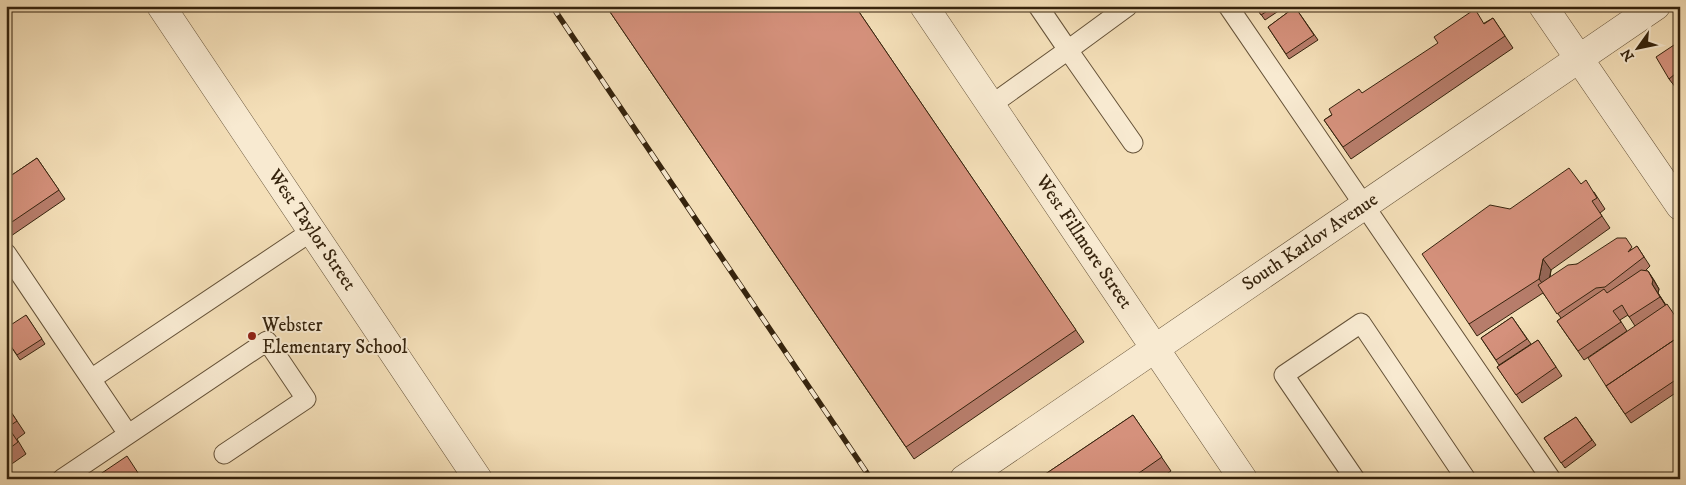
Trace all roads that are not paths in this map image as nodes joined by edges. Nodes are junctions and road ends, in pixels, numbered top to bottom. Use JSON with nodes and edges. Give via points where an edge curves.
{"nodes":[{"id":1,"x":161,"y":6,"type":"edge"},
{"id":2,"x":924,"y":6,"type":"edge"},
{"id":3,"x":1038,"y":6,"type":"edge"},
{"id":4,"x":1128,"y":6,"type":"edge"},
{"id":5,"x":1228,"y":6,"type":"edge"},
{"id":6,"x":1544,"y":6,"type":"edge"},
{"id":7,"x":1656,"y":6,"type":"edge"},
{"id":8,"x":1068,"y":50,"type":"junction"},
{"id":9,"x":1579,"y":58,"type":"junction"},
{"id":10,"x":992,"y":105,"type":"junction"},
{"id":11,"x":1133,"y":143,"type":"dead end"},
{"id":12,"x":1363,"y":206,"type":"junction"},
{"id":13,"x":1680,"y":206,"type":"edge"},
{"id":14,"x":312,"y":231,"type":"junction"},
{"id":15,"x":6,"y":253,"type":"edge"},
{"id":16,"x":1156,"y":347,"type":"junction"},
{"id":17,"x":91,"y":379,"type":"junction"},
{"id":18,"x":128,"y":434,"type":"junction"},
{"id":19,"x":224,"y":454,"type":"dead end"},
{"id":20,"x":62,"y":479,"type":"edge"},
{"id":21,"x":478,"y":479,"type":"edge"},
{"id":22,"x":964,"y":479,"type":"edge"},
{"id":23,"x":1243,"y":479,"type":"edge"},
{"id":24,"x":1355,"y":479,"type":"edge"},
{"id":25,"x":1466,"y":479,"type":"edge"},
{"id":26,"x":1551,"y":479,"type":"edge"}],
"edges":[{"from":1,"to":14,"type":"street","name":"West Taylor Street"},
{"from":2,"to":10,"type":"street","name":"West Fillmore Street"},
{"from":3,"to":8,"type":"lane"},
{"from":4,"to":8,"type":"lane"},
{"from":5,"to":12,"type":"lane"},
{"from":6,"to":9,"type":"street"},
{"from":7,"to":9,"type":"street","name":"South Karlov Avenue"},
{"from":8,"to":10,"type":"lane"},
{"from":8,"to":11,"type":"lane"},
{"from":9,"to":12,"type":"street","name":"South Karlov Avenue"},
{"from":9,"to":13,"type":"street"},
{"from":10,"to":16,"type":"street","name":"West Fillmore Street"},
{"from":12,"to":16,"type":"street","name":"South Karlov Avenue"},
{"from":12,"to":26,"type":"lane"},
{"from":14,"to":17,"type":"lane"},
{"from":14,"to":21,"type":"street","name":"West Taylor Street"},
{"from":15,"to":17,"type":"lane"},
{"from":16,"to":22,"type":"street","name":"South Karlov Avenue"},
{"from":16,"to":23,"type":"street","name":"West Fillmore Street"},
{"from":17,"to":18,"type":"lane"},
{"from":18,"to":19,"type":"lane","via":[[267,341],[306,399]]},
{"from":18,"to":20,"type":"lane"},
{"from":24,"to":25,"type":"lane","via":[[1284,375],[1361,323]]}]}
